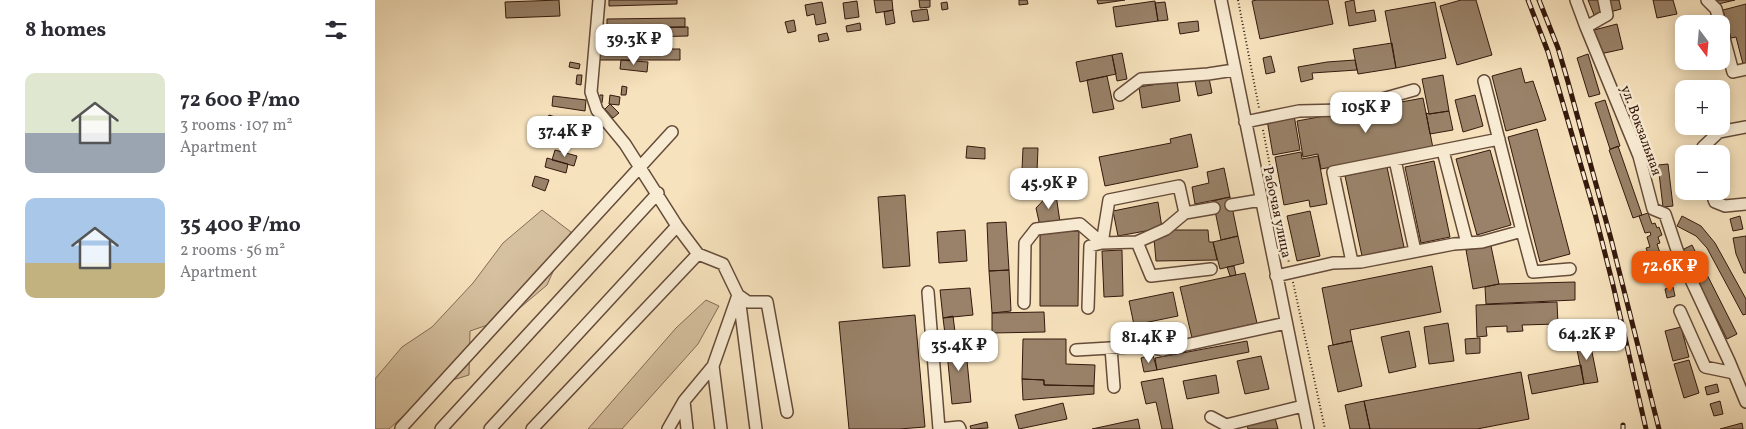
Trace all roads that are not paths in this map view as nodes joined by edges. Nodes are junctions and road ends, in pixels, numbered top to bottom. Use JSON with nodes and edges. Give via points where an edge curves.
{"nodes":[{"id":1,"x":599,"y":0,"type":"edge"},
{"id":2,"x":1221,"y":0,"type":"edge"},
{"id":3,"x":1576,"y":0,"type":"edge"},
{"id":4,"x":1604,"y":0,"type":"edge"},
{"id":5,"x":1707,"y":0,"type":"edge"},
{"id":6,"x":1718,"y":15,"type":"edge"},
{"id":7,"x":1586,"y":27,"type":"junction"},
{"id":8,"x":1730,"y":61,"type":"edge"},
{"id":9,"x":1746,"y":69,"type":"edge"},
{"id":10,"x":1234,"y":70,"type":"junction"},
{"id":11,"x":1484,"y":81,"type":"dead end"},
{"id":12,"x":1414,"y":90,"type":"dead end"},
{"id":13,"x":1120,"y":95,"type":"dead end"},
{"id":14,"x":1245,"y":122,"type":"junction"},
{"id":15,"x":1746,"y":127,"type":"edge"},
{"id":16,"x":672,"y":132,"type":"dead end"},
{"id":17,"x":1499,"y":139,"type":"junction"},
{"id":18,"x":1705,"y":145,"type":"edge"},
{"id":19,"x":1443,"y":151,"type":"junction"},
{"id":20,"x":1395,"y":160,"type":"junction"},
{"id":21,"x":640,"y":166,"type":"junction"},
{"id":22,"x":658,"y":192,"type":"junction"},
{"id":23,"x":1261,"y":200,"type":"junction"},
{"id":24,"x":1714,"y":200,"type":"edge"},
{"id":25,"x":1746,"y":204,"type":"edge"},
{"id":26,"x":1231,"y":205,"type":"dead end"},
{"id":27,"x":1214,"y":208,"type":"dead end"},
{"id":28,"x":1185,"y":213,"type":"junction"},
{"id":29,"x":677,"y":226,"type":"junction"},
{"id":30,"x":1522,"y":231,"type":"junction"},
{"id":31,"x":1137,"y":242,"type":"junction"},
{"id":32,"x":1102,"y":243,"type":"junction"},
{"id":33,"x":1467,"y":243,"type":"junction"},
{"id":34,"x":1415,"y":251,"type":"junction"},
{"id":35,"x":698,"y":254,"type":"junction"},
{"id":36,"x":1352,"y":262,"type":"junction"},
{"id":37,"x":1211,"y":269,"type":"dead end"},
{"id":38,"x":1569,"y":269,"type":"dead end"},
{"id":39,"x":1276,"y":276,"type":"junction"},
{"id":40,"x":928,"y":292,"type":"dead end"},
{"id":41,"x":738,"y":295,"type":"junction"},
{"id":42,"x":1024,"y":303,"type":"dead end"},
{"id":43,"x":1088,"y":308,"type":"dead end"},
{"id":44,"x":1680,"y":311,"type":"dead end"},
{"id":45,"x":1286,"y":324,"type":"junction"},
{"id":46,"x":1111,"y":348,"type":"junction"},
{"id":47,"x":1076,"y":350,"type":"dead end"},
{"id":48,"x":713,"y":366,"type":"junction"},
{"id":49,"x":1734,"y":373,"type":"junction"},
{"id":50,"x":1115,"y":387,"type":"dead end"},
{"id":51,"x":684,"y":401,"type":"junction"},
{"id":52,"x":1746,"y":402,"type":"edge"},
{"id":53,"x":1303,"y":406,"type":"junction"},
{"id":54,"x":787,"y":412,"type":"dead end"},
{"id":55,"x":1211,"y":418,"type":"dead end"},
{"id":56,"x":401,"y":428,"type":"edge"},
{"id":57,"x":441,"y":429,"type":"edge"},
{"id":58,"x":490,"y":429,"type":"edge"},
{"id":59,"x":532,"y":429,"type":"edge"},
{"id":60,"x":668,"y":429,"type":"edge"},
{"id":61,"x":687,"y":429,"type":"edge"},
{"id":62,"x":721,"y":429,"type":"edge"},
{"id":63,"x":756,"y":429,"type":"edge"},
{"id":64,"x":939,"y":429,"type":"edge"},
{"id":65,"x":960,"y":429,"type":"edge"},
{"id":66,"x":1308,"y":429,"type":"edge"}],
"edges":[{"from":1,"to":21,"type":"street","via":[[591,92],[597,110]]},
{"from":2,"to":10,"type":"street","name":"Рабочая улица"},
{"from":3,"to":7,"type":"street"},
{"from":4,"to":7,"type":"street","via":[[1607,15]]},
{"from":5,"to":6,"type":"street"},
{"from":7,"to":49,"type":"street","name":"ул. Вокзальная","via":[[1639,156],[1653,209],[1665,214],[1677,250]]},
{"from":8,"to":9,"type":"street","via":[[1733,72]]},
{"from":10,"to":13,"type":"street","via":[[1141,79]]},
{"from":10,"to":14,"type":"street","name":"Рабочая улица"},
{"from":11,"to":17,"type":"street"},
{"from":12,"to":14,"type":"street","via":[[1343,110],[1299,111]]},
{"from":14,"to":23,"type":"street","name":"Рабочая улица"},
{"from":15,"to":18,"type":"street","via":[[1719,132]]},
{"from":16,"to":21,"type":"street"},
{"from":17,"to":19,"type":"street"},
{"from":17,"to":30,"type":"street"},
{"from":19,"to":20,"type":"street"},
{"from":19,"to":33,"type":"street"},
{"from":20,"to":34,"type":"street"},
{"from":20,"to":36,"type":"street","via":[[1333,172]]},
{"from":21,"to":22,"type":"street"},
{"from":21,"to":56,"type":"street"},
{"from":22,"to":29,"type":"street"},
{"from":22,"to":57,"type":"street"},
{"from":23,"to":26,"type":"street"},
{"from":23,"to":39,"type":"street","name":"Рабочая улица"},
{"from":24,"to":25,"type":"street","via":[[1725,206]]},
{"from":27,"to":28,"type":"street"},
{"from":28,"to":31,"type":"street","via":[[1166,229]]},
{"from":28,"to":32,"type":"street","via":[[1179,186],[1109,200]]},
{"from":29,"to":35,"type":"street"},
{"from":29,"to":58,"type":"street"},
{"from":30,"to":33,"type":"street"},
{"from":30,"to":38,"type":"street","via":[[1533,272]]},
{"from":31,"to":32,"type":"street"},
{"from":31,"to":37,"type":"street","via":[[1151,276]]},
{"from":32,"to":42,"type":"street","via":[[1080,224],[1035,229],[1025,243]]},
{"from":32,"to":43,"type":"street","via":[[1090,246]]},
{"from":33,"to":34,"type":"street"},
{"from":34,"to":36,"type":"street"},
{"from":35,"to":41,"type":"street","via":[[723,264]]},
{"from":35,"to":59,"type":"street"},
{"from":36,"to":39,"type":"street"},
{"from":39,"to":45,"type":"street","name":"Рабочая улица"},
{"from":40,"to":64,"type":"street"},
{"from":41,"to":48,"type":"street"},
{"from":41,"to":54,"type":"street","via":[[748,302],[767,302]]},
{"from":41,"to":63,"type":"street"},
{"from":44,"to":49,"type":"street","via":[[1705,367]]},
{"from":45,"to":46,"type":"street","via":[[1163,350],[1144,346]]},
{"from":45,"to":53,"type":"street","name":"Рабочая улица"},
{"from":46,"to":47,"type":"street"},
{"from":46,"to":50,"type":"street"},
{"from":48,"to":51,"type":"street"},
{"from":48,"to":62,"type":"street"},
{"from":49,"to":52,"type":"street","name":"ул. Вокзальная"},
{"from":51,"to":60,"type":"street"},
{"from":51,"to":61,"type":"street"},
{"from":53,"to":55,"type":"street","via":[[1226,425]]},
{"from":53,"to":66,"type":"street","name":"Рабочая улица"},
{"from":64,"to":65,"type":"street"}]}
